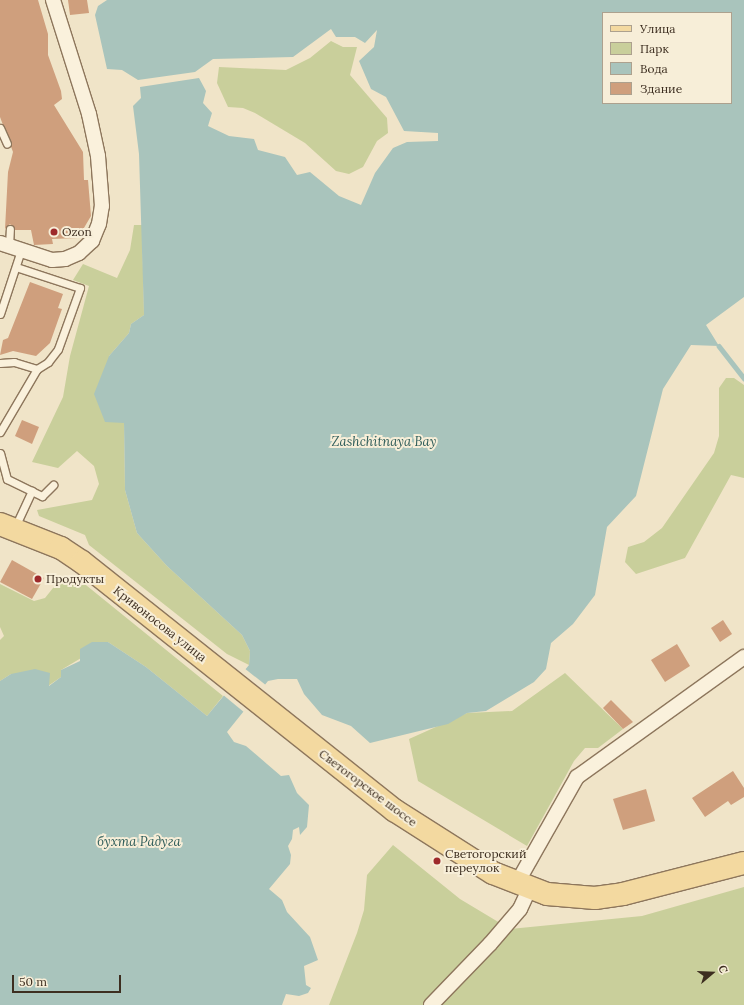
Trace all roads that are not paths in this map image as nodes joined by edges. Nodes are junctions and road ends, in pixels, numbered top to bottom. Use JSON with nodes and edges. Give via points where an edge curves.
{"nodes":[{"id":1,"x":53,"y":0,"type":"edge"},
{"id":2,"x":0,"y":128,"type":"edge"},
{"id":3,"x":7,"y":144,"type":"dead end"},
{"id":4,"x":10,"y":229,"type":"dead end"},
{"id":5,"x":10,"y":246,"type":"edge"},
{"id":6,"x":16,"y":266,"type":"junction"},
{"id":7,"x":0,"y":314,"type":"edge"},
{"id":8,"x":0,"y":363,"type":"edge"},
{"id":9,"x":37,"y":369,"type":"junction"},
{"id":10,"x":0,"y":432,"type":"edge"},
{"id":11,"x":0,"y":453,"type":"edge"},
{"id":12,"x":53,"y":485,"type":"dead end"},
{"id":13,"x":32,"y":491,"type":"junction"},
{"id":14,"x":7,"y":527,"type":"edge"},
{"id":15,"x":744,"y":657,"type":"edge"},
{"id":16,"x":271,"y":713,"type":"joint"},
{"id":17,"x":744,"y":862,"type":"edge"},
{"id":18,"x":523,"y":885,"type":"junction"},
{"id":19,"x":431,"y":1005,"type":"edge"}],
"edges":[{"from":1,"to":5,"type":"street","via":[[89,114],[98,156],[102,206],[92,241],[79,253],[52,260]]},
{"from":2,"to":3,"type":"lane"},
{"from":4,"to":5,"type":"lane"},
{"from":5,"to":6,"type":"lane"},
{"from":6,"to":7,"type":"lane"},
{"from":6,"to":9,"type":"lane","via":[[80,288],[58,349],[48,362]]},
{"from":8,"to":9,"type":"lane","via":[[14,362]]},
{"from":9,"to":10,"type":"lane"},
{"from":11,"to":13,"type":"lane","via":[[7,479]]},
{"from":12,"to":13,"type":"lane","via":[[50,492],[42,496]]},
{"from":13,"to":14,"type":"lane"},
{"from":14,"to":16,"type":"main road","name":"Кривоносова улица","via":[[61,548],[82,562]]},
{"from":15,"to":18,"type":"street","via":[[577,777]]},
{"from":16,"to":18,"type":"main road","name":"Светогорское шоссе","via":[[394,810],[466,858]]},
{"from":17,"to":18,"type":"main road","name":"Светогорское шоссе","via":[[623,894],[595,898],[547,894]]},
{"from":18,"to":19,"type":"street","via":[[520,909]]}]}
